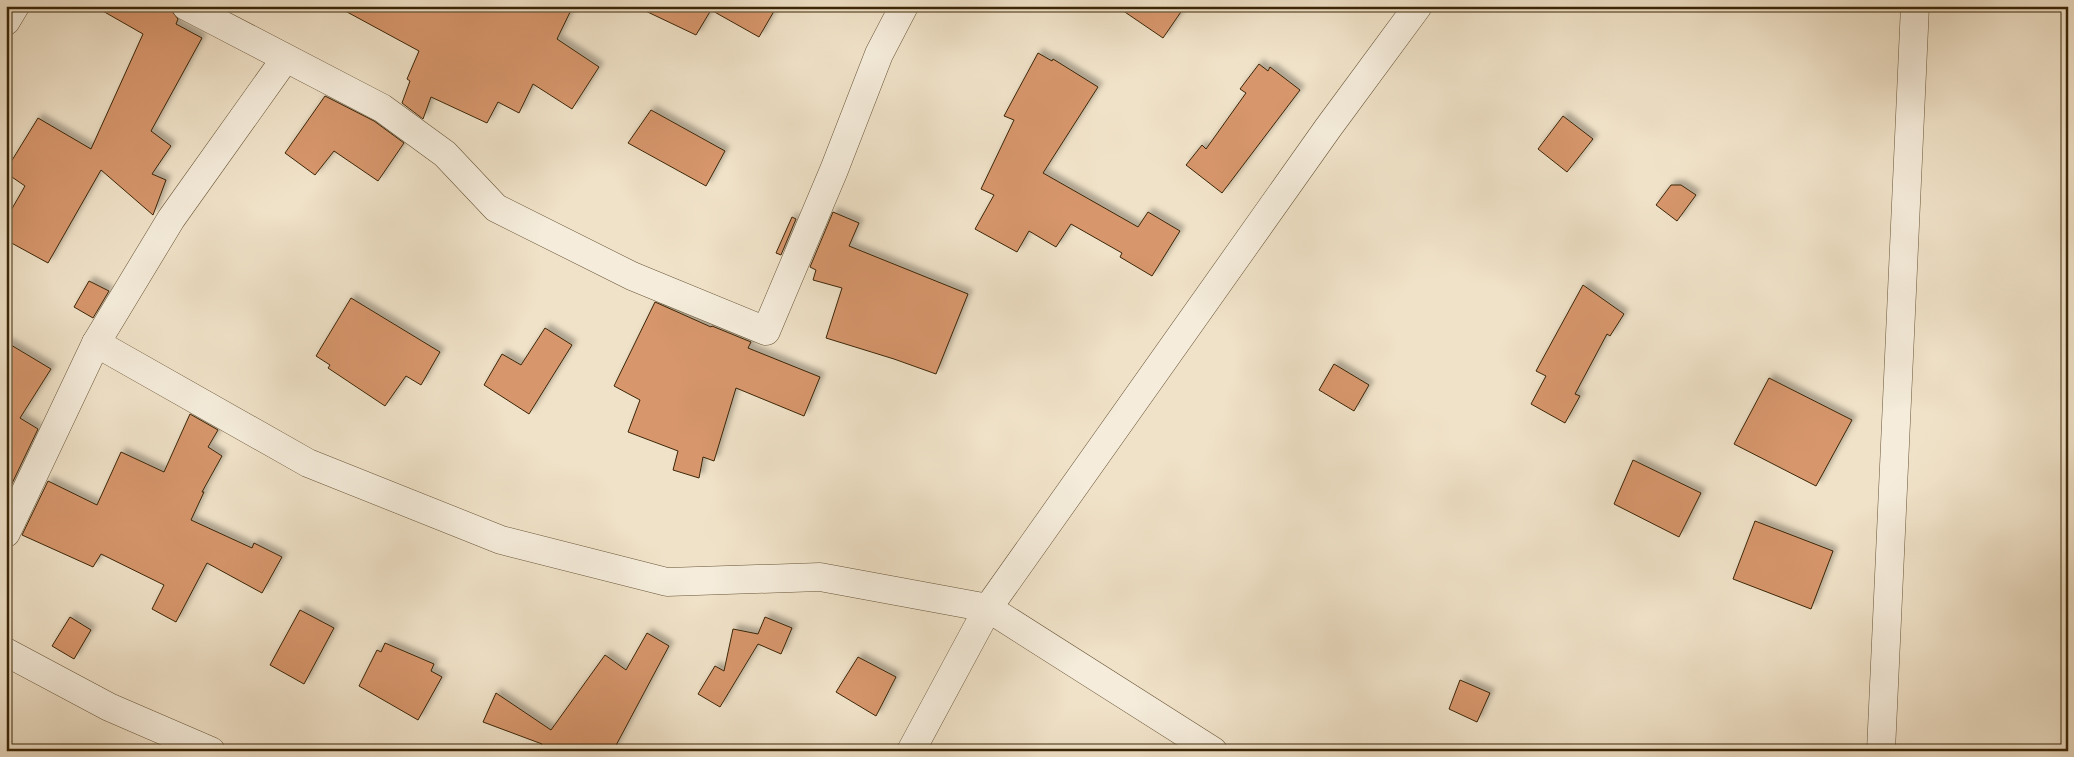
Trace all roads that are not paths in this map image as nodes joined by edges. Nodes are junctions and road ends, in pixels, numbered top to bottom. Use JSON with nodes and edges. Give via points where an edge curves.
{"nodes":[{"id":1,"x":16,"y":6,"type":"edge"},
{"id":2,"x":186,"y":6,"type":"edge"},
{"id":3,"x":904,"y":6,"type":"edge"},
{"id":4,"x":1418,"y":6,"type":"edge"},
{"id":5,"x":1915,"y":6,"type":"edge"},
{"id":6,"x":6,"y":21,"type":"edge"},
{"id":7,"x":285,"y":59,"type":"junction"},
{"id":8,"x":96,"y":343,"type":"junction"},
{"id":9,"x":6,"y":533,"type":"edge"},
{"id":10,"x":988,"y":608,"type":"junction"},
{"id":11,"x":6,"y":652,"type":"edge"},
{"id":12,"x":211,"y":751,"type":"edge"},
{"id":13,"x":911,"y":751,"type":"edge"},
{"id":14,"x":1213,"y":751,"type":"edge"},
{"id":15,"x":1881,"y":751,"type":"edge"}],
"edges":[{"from":1,"to":6,"type":"street"},
{"from":2,"to":7,"type":"street"},
{"from":3,"to":7,"type":"street","via":[[879,54],[766,331],[632,276],[496,208],[445,154],[382,108]]},
{"from":4,"to":10,"type":"street"},
{"from":5,"to":15,"type":"street"},
{"from":7,"to":8,"type":"street","via":[[171,219]]},
{"from":8,"to":9,"type":"street"},
{"from":8,"to":10,"type":"street","via":[[308,463],[501,540],[667,582],[820,577]]},
{"from":10,"to":13,"type":"street"},
{"from":10,"to":14,"type":"street"},
{"from":11,"to":12,"type":"street","via":[[109,707]]}]}
